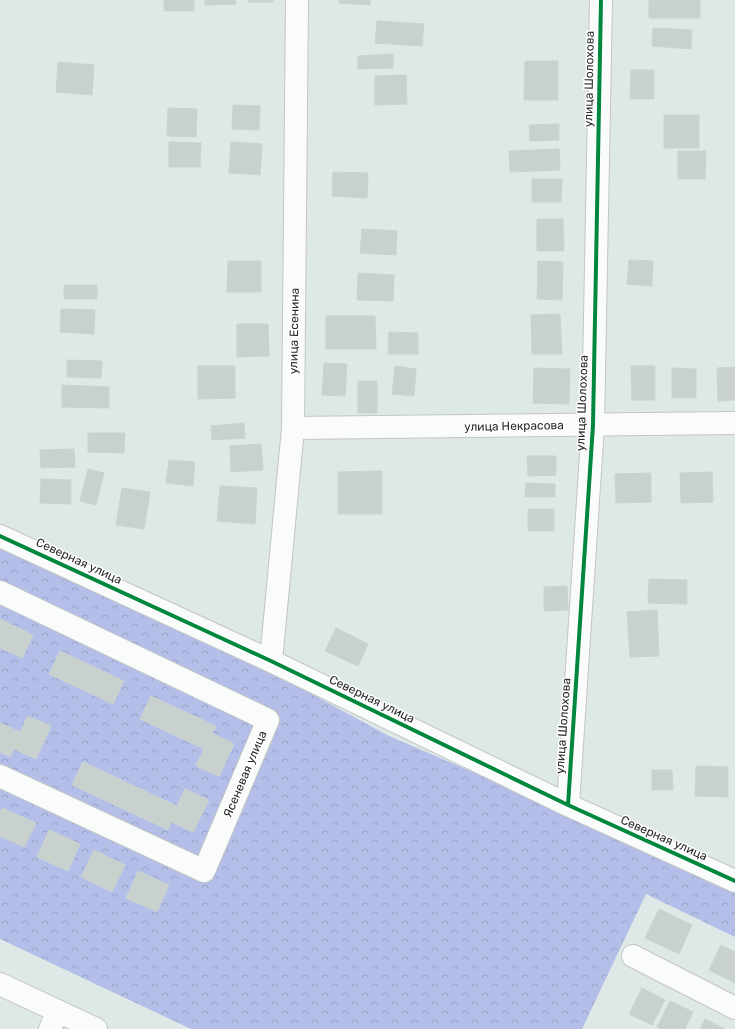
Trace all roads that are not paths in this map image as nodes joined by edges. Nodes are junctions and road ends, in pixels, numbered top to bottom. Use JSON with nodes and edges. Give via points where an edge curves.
{"nodes":[{"id":1,"x":297,"y":0,"type":"edge"},
{"id":2,"x":601,"y":0,"type":"edge"},
{"id":3,"x":735,"y":423,"type":"edge"},
{"id":4,"x":593,"y":425,"type":"junction"},
{"id":5,"x":293,"y":428,"type":"junction"},
{"id":6,"x":0,"y":536,"type":"edge"},
{"id":7,"x":0,"y":592,"type":"edge"},
{"id":8,"x":271,"y":661,"type":"junction"},
{"id":9,"x":0,"y":776,"type":"edge"},
{"id":10,"x":568,"y":805,"type":"junction"},
{"id":11,"x":735,"y":881,"type":"edge"},
{"id":12,"x":633,"y":956,"type":"dead end"},
{"id":13,"x":0,"y":984,"type":"edge"},
{"id":14,"x":735,"y":1008,"type":"edge"},
{"id":15,"x":54,"y":1020,"type":"edge"},
{"id":16,"x":96,"y":1029,"type":"edge"}],
"edges":[{"from":1,"to":5,"type":"street","name":"улица Есенина"},
{"from":2,"to":4,"type":"street","name":"улица Шолохова"},
{"from":3,"to":4,"type":"street","name":"улица Некрасова"},
{"from":4,"to":5,"type":"street","name":"улица Некрасова"},
{"from":4,"to":10,"type":"street","name":"улица Шолохова"},
{"from":5,"to":8,"type":"street","name":"улица Есенина"},
{"from":6,"to":8,"type":"street","name":"Северная улица"},
{"from":7,"to":9,"type":"street","name":"Ясеневая улица","via":[[268,720],[204,871]]},
{"from":8,"to":10,"type":"street","name":"Северная улица"},
{"from":10,"to":11,"type":"street","name":"Северная улица"},
{"from":12,"to":14,"type":"street"},
{"from":13,"to":15,"type":"street"},
{"from":15,"to":16,"type":"street"}]}
